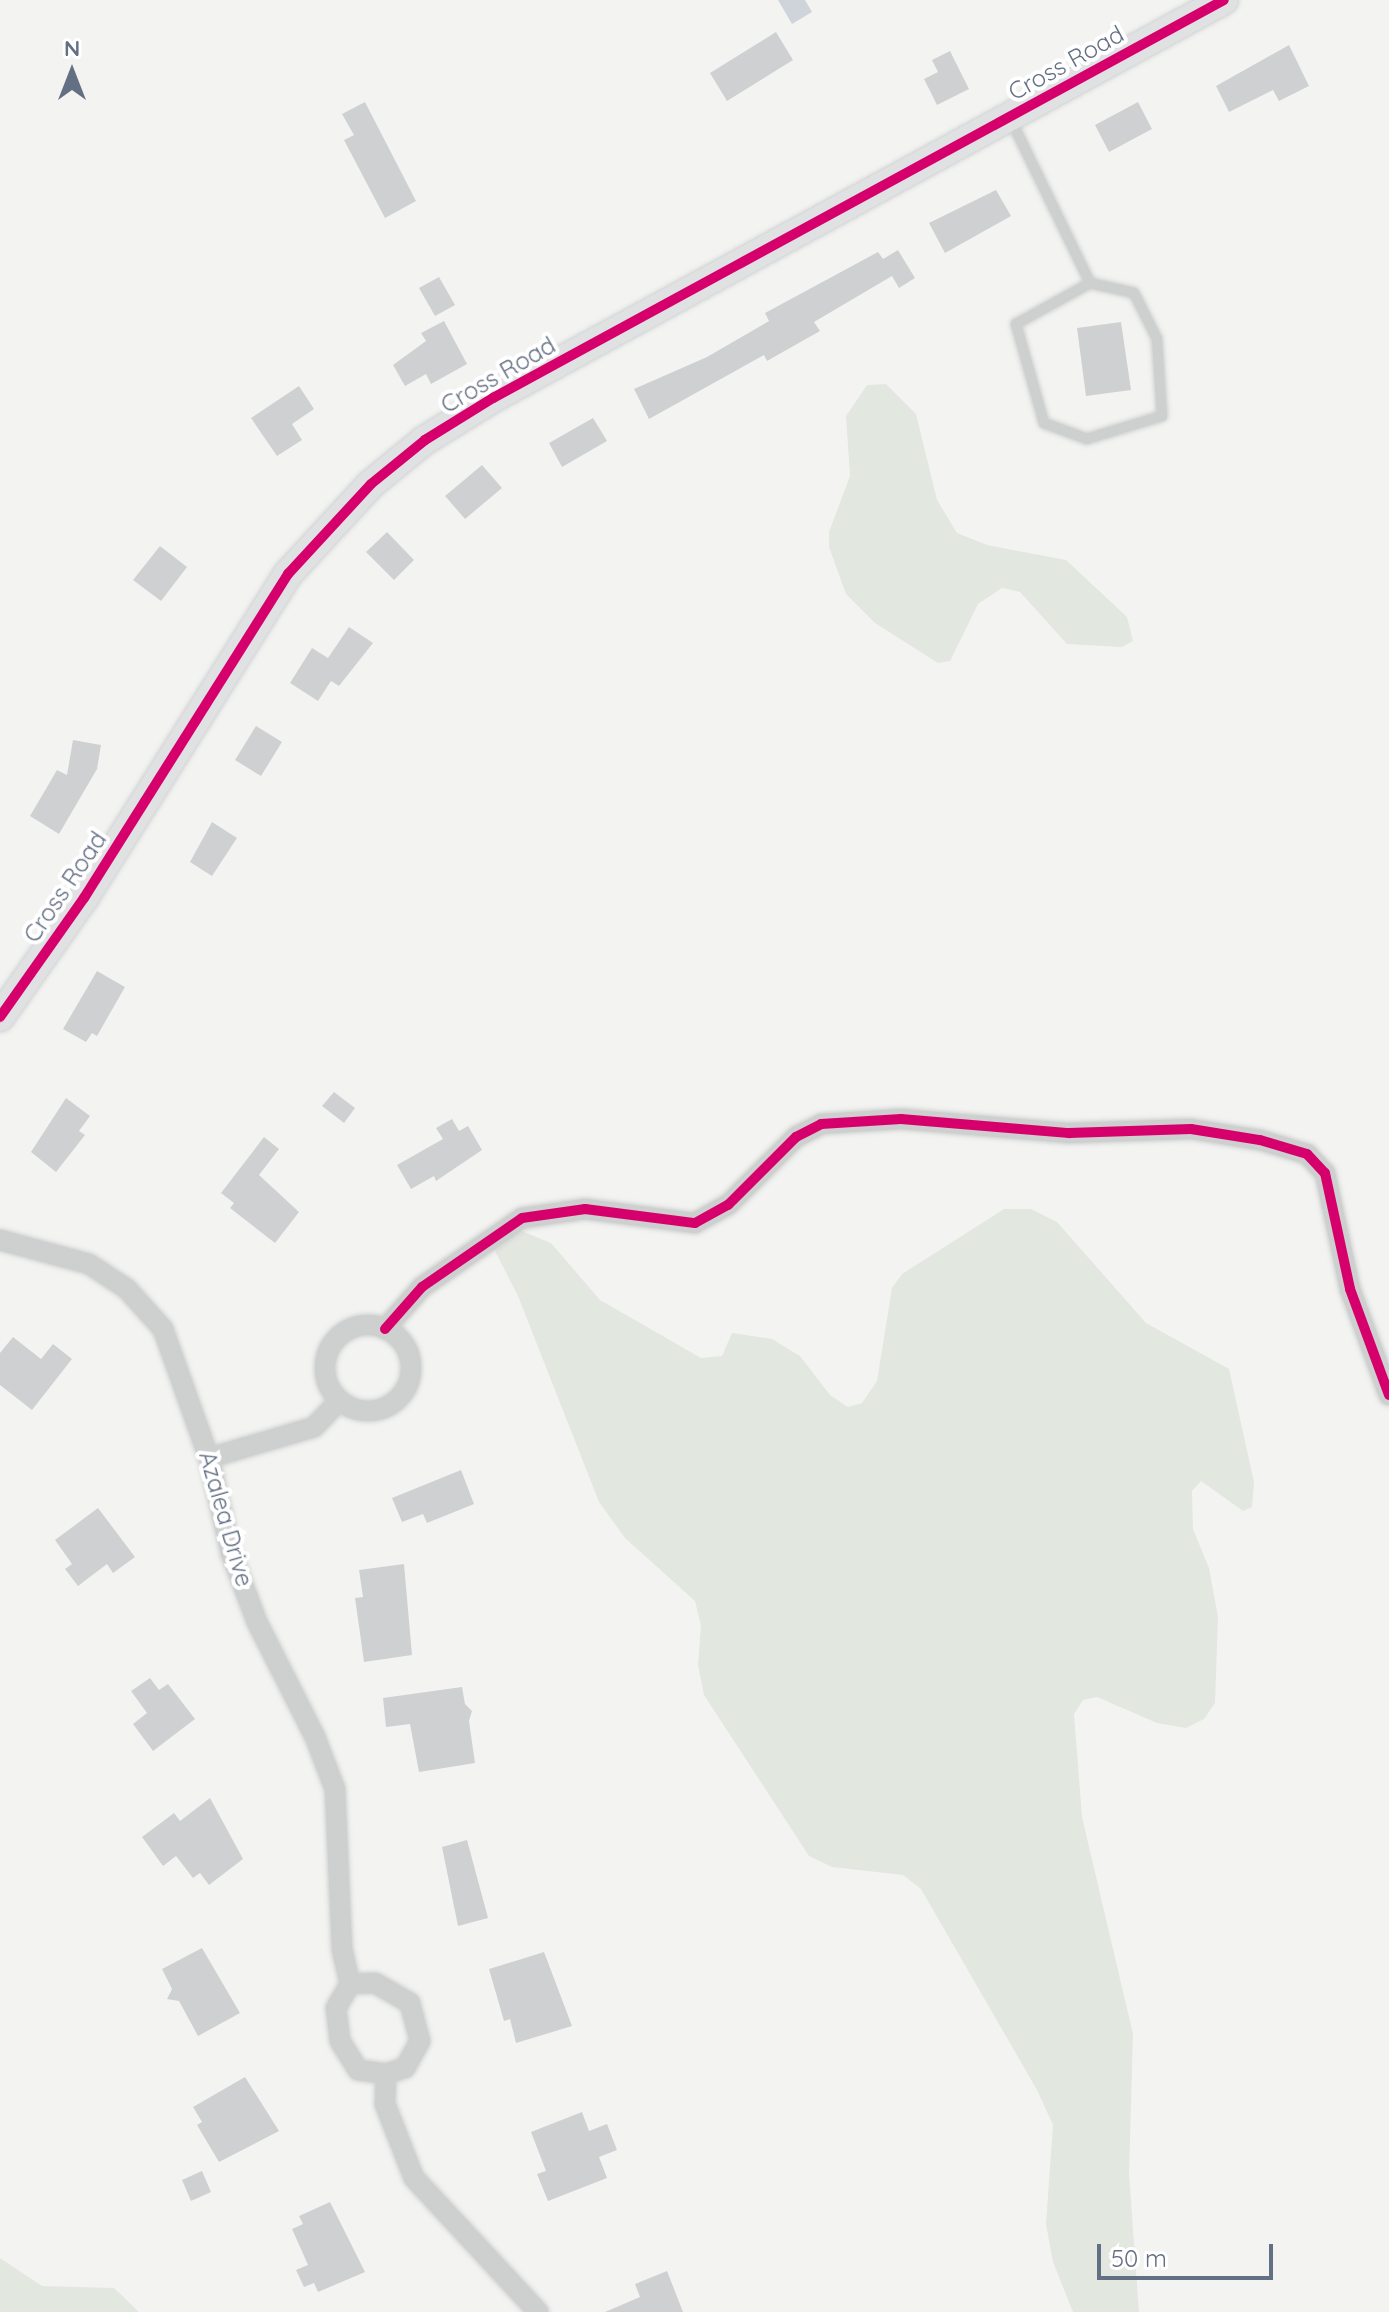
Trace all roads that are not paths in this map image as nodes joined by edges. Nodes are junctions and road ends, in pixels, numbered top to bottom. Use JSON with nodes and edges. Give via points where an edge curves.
{"nodes":[{"id":1,"x":1224,"y":0,"type":"edge"},
{"id":2,"x":1189,"y":8,"type":"edge"},
{"id":3,"x":1009,"y":117,"type":"junction"},
{"id":4,"x":1090,"y":283,"type":"junction"},
{"id":5,"x":0,"y":1017,"type":"edge"},
{"id":6,"x":0,"y":1240,"type":"edge"},
{"id":7,"x":385,"y":1329,"type":"junction"},
{"id":8,"x":1389,"y":1395,"type":"edge"},
{"id":9,"x":339,"y":1401,"type":"junction"},
{"id":10,"x":209,"y":1458,"type":"junction"},
{"id":11,"x":350,"y":1984,"type":"junction"},
{"id":12,"x":386,"y":2074,"type":"junction"},
{"id":13,"x":538,"y":2312,"type":"edge"}],
"edges":[{"from":1,"to":2,"type":"street","name":"Cross Road"},
{"from":2,"to":3,"type":"street","name":"Cross Road"},
{"from":3,"to":4,"type":"lane"},
{"from":3,"to":5,"type":"street","name":"Cross Road","via":[[493,398],[425,440],[371,484],[288,574],[84,898]]},
{"from":4,"to":4,"type":"lane","via":[[1134,293],[1157,339],[1162,416],[1087,439],[1044,423],[1016,324]]},
{"from":6,"to":10,"type":"street","name":"Azalea Drive","via":[[89,1264],[149,1310],[186,1383]]},
{"from":7,"to":8,"type":"street","via":[[422,1287],[522,1218],[585,1209],[695,1223],[728,1205],[796,1137],[821,1124],[901,1119],[1069,1133],[1191,1129],[1307,1154],[1325,1173],[1350,1289]]},
{"from":7,"to":9,"type":"street","via":[[372,1325],[346,1331],[328,1351],[325,1378]]},
{"from":7,"to":9,"type":"street","via":[[407,1349],[411,1378],[405,1392],[382,1410],[366,1412]]},
{"from":9,"to":10,"type":"street","via":[[314,1427]]},
{"from":10,"to":11,"type":"street","name":"Azalea Drive","via":[[231,1553],[257,1622],[335,1789],[342,1949]]},
{"from":11,"to":12,"type":"street","via":[[336,2008],[340,2041],[358,2070]]},
{"from":11,"to":12,"type":"street","via":[[375,1983],[398,1993],[418,2017],[417,2053],[405,2068]]},
{"from":12,"to":13,"type":"street","via":[[385,2104],[414,2178]]}]}
